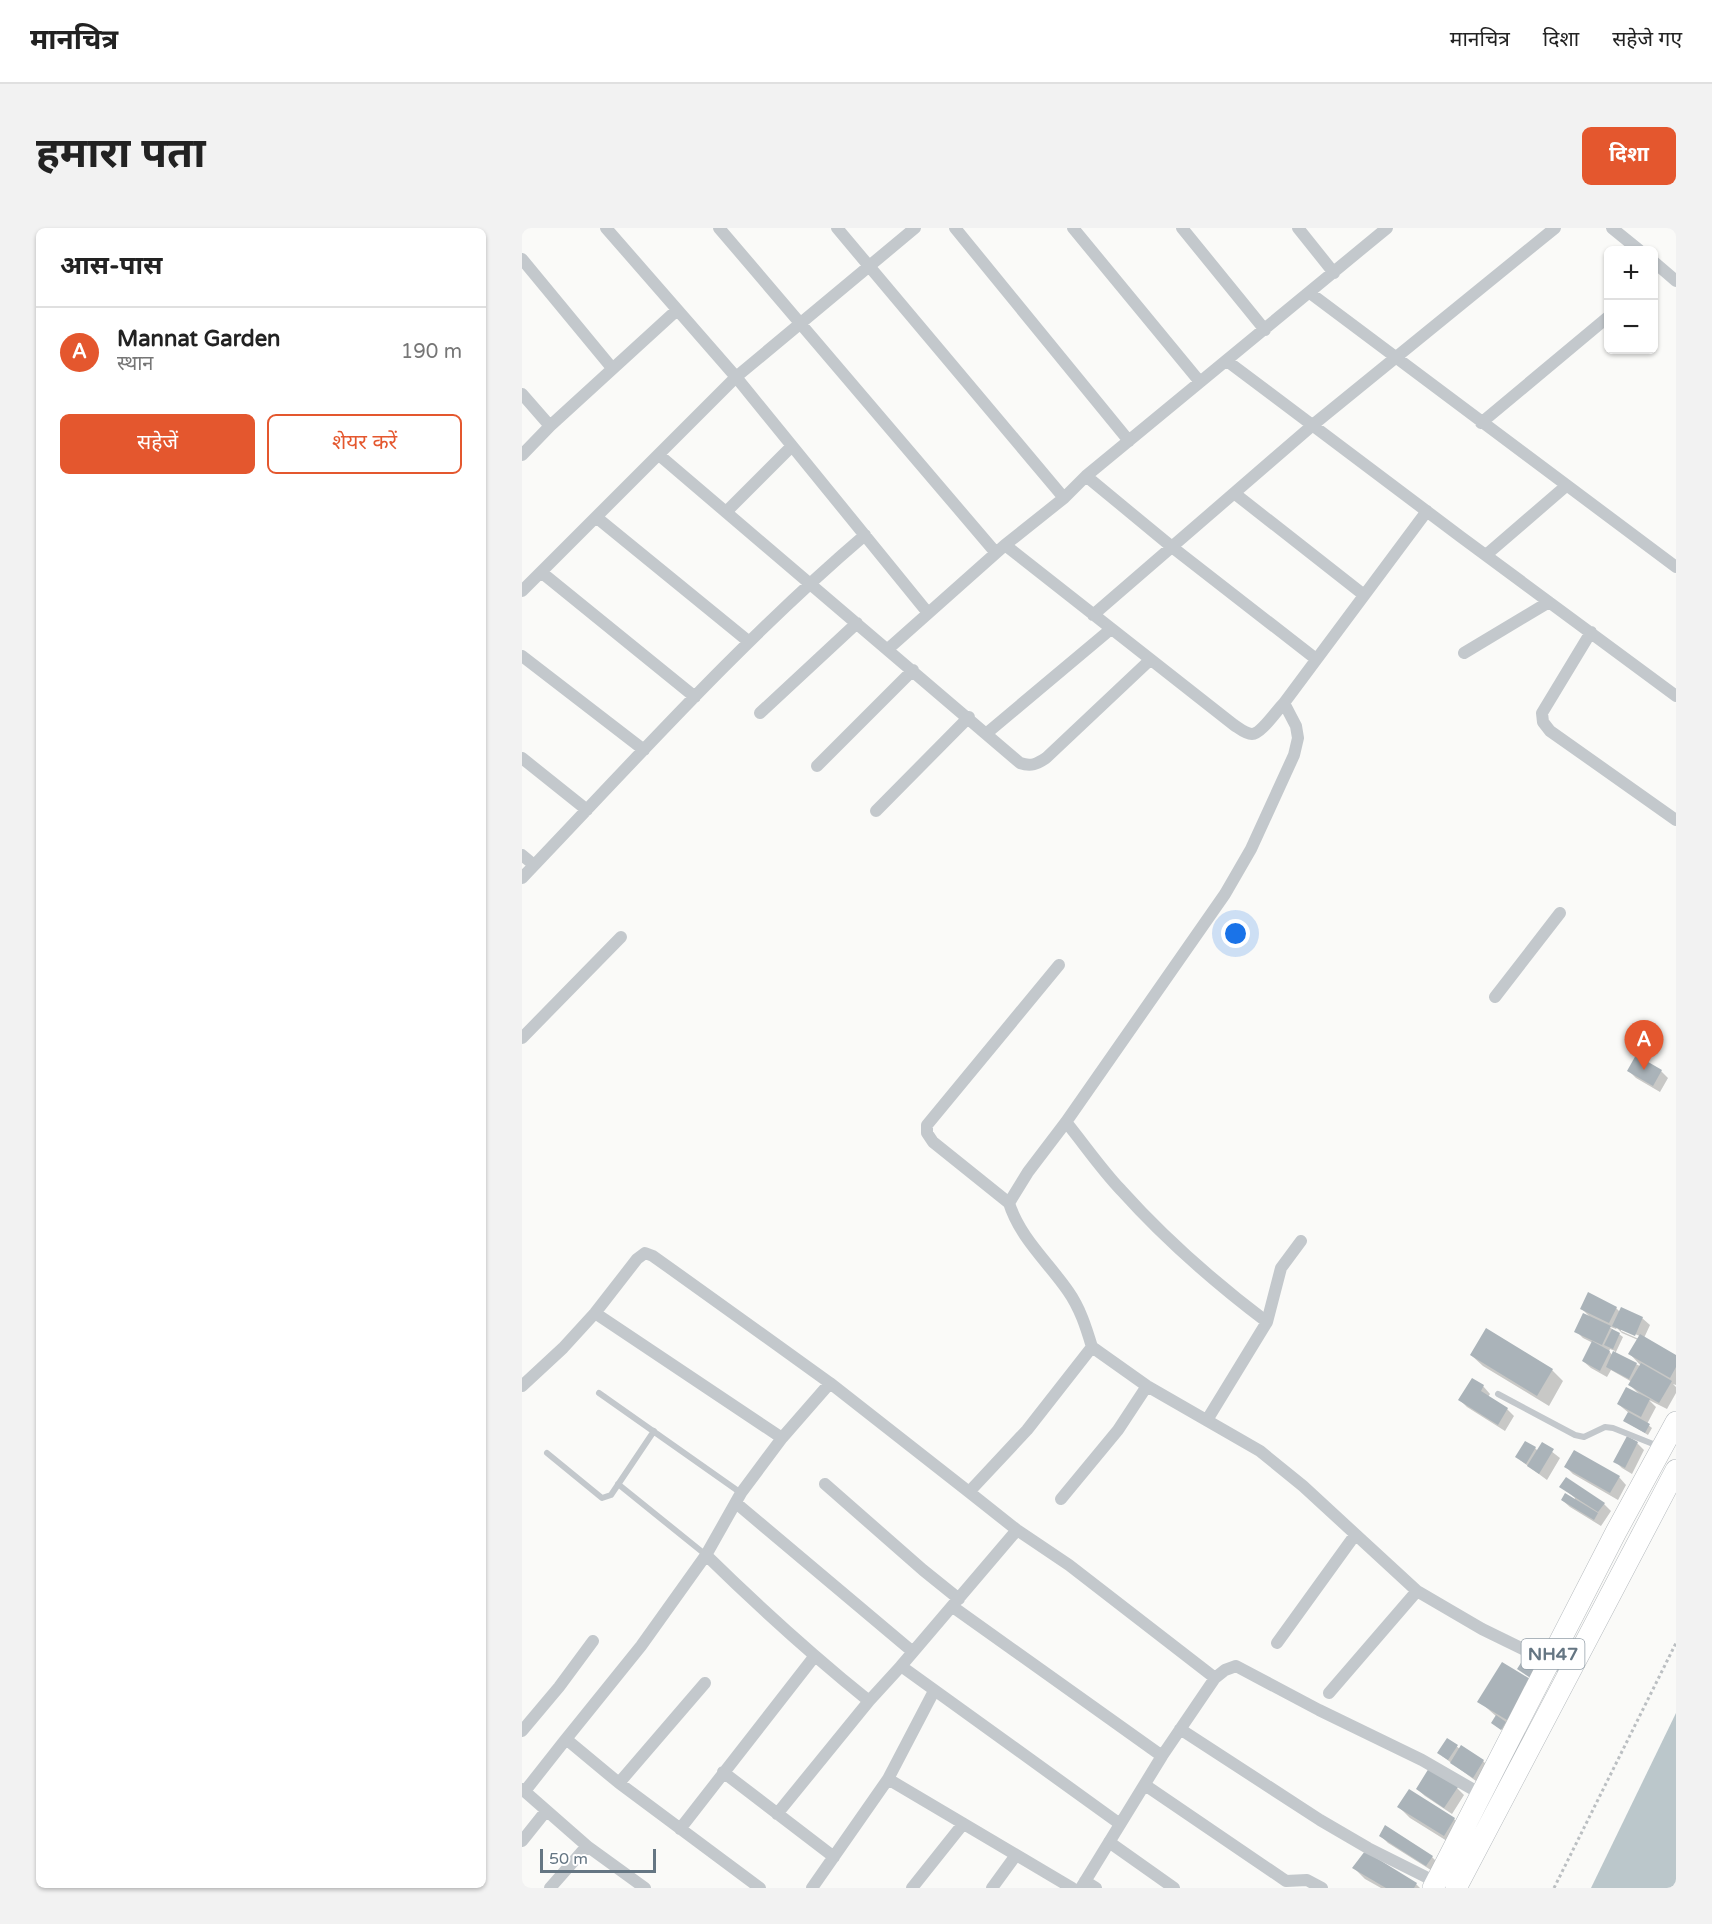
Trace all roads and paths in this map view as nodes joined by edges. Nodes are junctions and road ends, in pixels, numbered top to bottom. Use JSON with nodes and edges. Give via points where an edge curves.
{"nodes":[{"id":1,"x":606,"y":228,"type":"edge"},
{"id":2,"x":719,"y":228,"type":"edge"},
{"id":3,"x":837,"y":228,"type":"edge"},
{"id":4,"x":915,"y":228,"type":"edge"},
{"id":5,"x":955,"y":228,"type":"edge"},
{"id":6,"x":1073,"y":228,"type":"edge"},
{"id":7,"x":1182,"y":228,"type":"edge"},
{"id":8,"x":1298,"y":228,"type":"edge"},
{"id":9,"x":1387,"y":228,"type":"edge"},
{"id":10,"x":1555,"y":228,"type":"edge"},
{"id":11,"x":1612,"y":228,"type":"edge"},
{"id":12,"x":1634,"y":246,"type":"edge"},
{"id":13,"x":522,"y":259,"type":"edge"},
{"id":14,"x":867,"y":266,"type":"junction"},
{"id":15,"x":1658,"y":266,"type":"edge"},
{"id":16,"x":1664,"y":271,"type":"junction"},
{"id":17,"x":1334,"y":273,"type":"junction"},
{"id":18,"x":1658,"y":276,"type":"edge"},
{"id":19,"x":1676,"y":281,"type":"edge"},
{"id":20,"x":1310,"y":293,"type":"junction"},
{"id":21,"x":677,"y":310,"type":"junction"},
{"id":22,"x":1604,"y":320,"type":"edge"},
{"id":23,"x":798,"y":323,"type":"junction"},
{"id":24,"x":1265,"y":330,"type":"junction"},
{"id":25,"x":1395,"y":358,"type":"junction"},
{"id":26,"x":1227,"y":361,"type":"junction"},
{"id":27,"x":612,"y":369,"type":"junction"},
{"id":28,"x":736,"y":377,"type":"junction"},
{"id":29,"x":1200,"y":382,"type":"junction"},
{"id":30,"x":522,"y":394,"type":"edge"},
{"id":31,"x":1481,"y":423,"type":"junction"},
{"id":32,"x":1314,"y":424,"type":"junction"},
{"id":33,"x":550,"y":426,"type":"junction"},
{"id":34,"x":1129,"y":441,"type":"junction"},
{"id":35,"x":792,"y":446,"type":"junction"},
{"id":36,"x":522,"y":455,"type":"edge"},
{"id":37,"x":659,"y":455,"type":"junction"},
{"id":38,"x":1086,"y":476,"type":"junction"},
{"id":39,"x":1566,"y":486,"type":"junction"},
{"id":40,"x":1234,"y":493,"type":"junction"},
{"id":41,"x":1064,"y":498,"type":"junction"},
{"id":42,"x":1427,"y":511,"type":"junction"},
{"id":43,"x":726,"y":512,"type":"junction"},
{"id":44,"x":596,"y":517,"type":"junction"},
{"id":45,"x":865,"y":535,"type":"junction"},
{"id":46,"x":1172,"y":547,"type":"junction"},
{"id":47,"x":1000,"y":549,"type":"junction"},
{"id":48,"x":1486,"y":555,"type":"junction"},
{"id":49,"x":1676,"y":567,"type":"edge"},
{"id":50,"x":541,"y":572,"type":"junction"},
{"id":51,"x":809,"y":583,"type":"junction"},
{"id":52,"x":522,"y":591,"type":"edge"},
{"id":53,"x":1364,"y":595,"type":"junction"},
{"id":54,"x":1549,"y":602,"type":"junction"},
{"id":55,"x":928,"y":613,"type":"junction"},
{"id":56,"x":1093,"y":615,"type":"junction"},
{"id":57,"x":857,"y":623,"type":"junction"},
{"id":58,"x":1111,"y":629,"type":"junction"},
{"id":59,"x":1591,"y":632,"type":"junction"},
{"id":60,"x":748,"y":641,"type":"junction"},
{"id":61,"x":888,"y":649,"type":"junction"},
{"id":62,"x":1464,"y":653,"type":"dead end"},
{"id":63,"x":522,"y":656,"type":"edge"},
{"id":64,"x":1316,"y":659,"type":"junction"},
{"id":65,"x":1150,"y":660,"type":"junction"},
{"id":66,"x":913,"y":670,"type":"junction"},
{"id":67,"x":1676,"y":696,"type":"edge"},
{"id":68,"x":695,"y":697,"type":"junction"},
{"id":69,"x":1284,"y":703,"type":"junction"},
{"id":70,"x":760,"y":713,"type":"dead end"},
{"id":71,"x":969,"y":717,"type":"junction"},
{"id":72,"x":987,"y":733,"type":"junction"},
{"id":73,"x":644,"y":750,"type":"junction"},
{"id":74,"x":522,"y":758,"type":"edge"},
{"id":75,"x":817,"y":766,"type":"dead end"},
{"id":76,"x":587,"y":810,"type":"junction"},
{"id":77,"x":876,"y":811,"type":"dead end"},
{"id":78,"x":1676,"y":820,"type":"edge"},
{"id":79,"x":522,"y":855,"type":"edge"},
{"id":80,"x":534,"y":865,"type":"junction"},
{"id":81,"x":522,"y":878,"type":"edge"},
{"id":82,"x":1560,"y":913,"type":"dead end"},
{"id":83,"x":621,"y":937,"type":"dead end"},
{"id":84,"x":1059,"y":965,"type":"dead end"},
{"id":85,"x":1495,"y":997,"type":"dead end"},
{"id":86,"x":522,"y":1038,"type":"edge"},
{"id":87,"x":1066,"y":1122,"type":"junction"},
{"id":88,"x":1010,"y":1203,"type":"junction"},
{"id":89,"x":1301,"y":1241,"type":"dead end"},
{"id":90,"x":595,"y":1313,"type":"junction"},
{"id":91,"x":1267,"y":1323,"type":"junction"},
{"id":92,"x":1092,"y":1347,"type":"junction"},
{"id":93,"x":830,"y":1383,"type":"junction"},
{"id":94,"x":522,"y":1386,"type":"edge"},
{"id":95,"x":1147,"y":1386,"type":"junction"},
{"id":96,"x":599,"y":1393,"type":"dead end"},
{"id":97,"x":1498,"y":1394,"type":"dead end"},
{"id":98,"x":1207,"y":1420,"type":"junction"},
{"id":99,"x":1676,"y":1422,"type":"edge"},
{"id":100,"x":654,"y":1431,"type":"junction"},
{"id":101,"x":782,"y":1438,"type":"junction"},
{"id":102,"x":1662,"y":1448,"type":"junction"},
{"id":103,"x":547,"y":1453,"type":"dead end"},
{"id":104,"x":1676,"y":1470,"type":"edge"},
{"id":105,"x":618,"y":1484,"type":"junction"},
{"id":106,"x":825,"y":1484,"type":"dead end"},
{"id":107,"x":969,"y":1492,"type":"junction"},
{"id":108,"x":738,"y":1498,"type":"junction"},
{"id":109,"x":1061,"y":1499,"type":"dead end"},
{"id":110,"x":1017,"y":1530,"type":"junction"},
{"id":111,"x":1355,"y":1535,"type":"junction"},
{"id":112,"x":706,"y":1555,"type":"junction"},
{"id":113,"x":1417,"y":1591,"type":"junction"},
{"id":114,"x":956,"y":1603,"type":"junction"},
{"id":115,"x":593,"y":1641,"type":"dead end"},
{"id":116,"x":1277,"y":1643,"type":"dead end"},
{"id":117,"x":1676,"y":1643,"type":"edge"},
{"id":118,"x":914,"y":1652,"type":"junction"},
{"id":119,"x":814,"y":1657,"type":"junction"},
{"id":120,"x":1549,"y":1662,"type":"junction"},
{"id":121,"x":901,"y":1666,"type":"junction"},
{"id":122,"x":1570,"y":1672,"type":"junction"},
{"id":123,"x":1215,"y":1678,"type":"junction"},
{"id":124,"x":705,"y":1683,"type":"dead end"},
{"id":125,"x":934,"y":1691,"type":"junction"},
{"id":126,"x":1329,"y":1693,"type":"dead end"},
{"id":127,"x":869,"y":1701,"type":"junction"},
{"id":128,"x":1180,"y":1729,"type":"junction"},
{"id":129,"x":522,"y":1731,"type":"edge"},
{"id":130,"x":566,"y":1739,"type":"junction"},
{"id":131,"x":1162,"y":1756,"type":"junction"},
{"id":132,"x":723,"y":1772,"type":"junction"},
{"id":133,"x":888,"y":1779,"type":"junction"},
{"id":134,"x":619,"y":1783,"type":"junction"},
{"id":135,"x":1145,"y":1785,"type":"junction"},
{"id":136,"x":524,"y":1790,"type":"edge"},
{"id":137,"x":1481,"y":1794,"type":"junction"},
{"id":138,"x":546,"y":1811,"type":"junction"},
{"id":139,"x":777,"y":1814,"type":"junction"},
{"id":140,"x":963,"y":1824,"type":"junction"},
{"id":141,"x":1120,"y":1824,"type":"junction"},
{"id":142,"x":680,"y":1829,"type":"junction"},
{"id":143,"x":522,"y":1841,"type":"edge"},
{"id":144,"x":1109,"y":1842,"type":"junction"},
{"id":145,"x":587,"y":1846,"type":"junction"},
{"id":146,"x":1016,"y":1855,"type":"junction"},
{"id":147,"x":834,"y":1857,"type":"junction"},
{"id":148,"x":630,"y":1883,"type":"edge"},
{"id":149,"x":1087,"y":1886,"type":"edge"},
{"id":150,"x":1442,"y":1886,"type":"edge"},
{"id":151,"x":550,"y":1888,"type":"edge"},
{"id":152,"x":645,"y":1888,"type":"edge"},
{"id":153,"x":760,"y":1888,"type":"edge"},
{"id":154,"x":812,"y":1888,"type":"edge"},
{"id":155,"x":912,"y":1888,"type":"edge"},
{"id":156,"x":992,"y":1888,"type":"edge"},
{"id":157,"x":1072,"y":1888,"type":"edge"},
{"id":158,"x":1174,"y":1888,"type":"edge"},
{"id":159,"x":1322,"y":1888,"type":"edge"},
{"id":160,"x":1554,"y":1888,"type":"edge"}],
"edges":[{"from":1,"to":21,"type":"street"},
{"from":2,"to":23,"type":"street"},
{"from":3,"to":14,"type":"street"},
{"from":4,"to":14,"type":"street"},
{"from":5,"to":34,"type":"street"},
{"from":6,"to":29,"type":"street"},
{"from":7,"to":24,"type":"street"},
{"from":8,"to":17,"type":"street"},
{"from":9,"to":17,"type":"street"},
{"from":10,"to":25,"type":"street"},
{"from":11,"to":12,"type":"street"},
{"from":13,"to":27,"type":"street"},
{"from":14,"to":23,"type":"street"},
{"from":14,"to":41,"type":"street"},
{"from":15,"to":16,"type":"street"},
{"from":16,"to":18,"type":"street"},
{"from":16,"to":19,"type":"street"},
{"from":17,"to":20,"type":"street"},
{"from":20,"to":24,"type":"street"},
{"from":20,"to":25,"type":"street"},
{"from":21,"to":27,"type":"street"},
{"from":21,"to":28,"type":"street"},
{"from":22,"to":31,"type":"street"},
{"from":23,"to":28,"type":"street"},
{"from":23,"to":47,"type":"street"},
{"from":24,"to":26,"type":"street"},
{"from":25,"to":31,"type":"street"},
{"from":25,"to":32,"type":"street"},
{"from":26,"to":29,"type":"street"},
{"from":26,"to":32,"type":"street"},
{"from":27,"to":33,"type":"street"},
{"from":28,"to":35,"type":"street"},
{"from":28,"to":37,"type":"street"},
{"from":29,"to":34,"type":"street"},
{"from":30,"to":33,"type":"street"},
{"from":31,"to":39,"type":"street"},
{"from":32,"to":40,"type":"street"},
{"from":32,"to":42,"type":"street"},
{"from":33,"to":36,"type":"street"},
{"from":34,"to":38,"type":"street"},
{"from":35,"to":43,"type":"street"},
{"from":35,"to":45,"type":"street"},
{"from":37,"to":43,"type":"street"},
{"from":37,"to":44,"type":"street"},
{"from":38,"to":41,"type":"street"},
{"from":38,"to":46,"type":"street"},
{"from":39,"to":48,"type":"street"},
{"from":39,"to":49,"type":"street"},
{"from":40,"to":46,"type":"street"},
{"from":40,"to":53,"type":"street"},
{"from":41,"to":47,"type":"street"},
{"from":42,"to":48,"type":"street"},
{"from":42,"to":53,"type":"street"},
{"from":43,"to":51,"type":"street"},
{"from":44,"to":50,"type":"street"},
{"from":44,"to":60,"type":"street"},
{"from":45,"to":51,"type":"street"},
{"from":45,"to":55,"type":"street"},
{"from":46,"to":56,"type":"street"},
{"from":46,"to":64,"type":"street"},
{"from":47,"to":55,"type":"street"},
{"from":47,"to":56,"type":"street"},
{"from":48,"to":54,"type":"street"},
{"from":50,"to":52,"type":"street"},
{"from":50,"to":68,"type":"street"},
{"from":51,"to":57,"type":"street"},
{"from":51,"to":60,"type":"street"},
{"from":53,"to":64,"type":"street"},
{"from":54,"to":59,"type":"street"},
{"from":54,"to":62,"type":"street"},
{"from":55,"to":61,"type":"street"},
{"from":56,"to":58,"type":"street"},
{"from":57,"to":61,"type":"street"},
{"from":57,"to":70,"type":"street"},
{"from":58,"to":65,"type":"street"},
{"from":58,"to":72,"type":"street"},
{"from":59,"to":67,"type":"street"},
{"from":59,"to":78,"type":"street","via":[[1542,713],[1543,722],[1550,731]]},
{"from":60,"to":68,"type":"street"},
{"from":61,"to":66,"type":"street"},
{"from":63,"to":73,"type":"street"},
{"from":64,"to":69,"type":"street"},
{"from":65,"to":69,"type":"street","via":[[1245,732],[1259,732]]},
{"from":65,"to":72,"type":"street","via":[[1036,764],[1020,763]]},
{"from":66,"to":71,"type":"street"},
{"from":66,"to":75,"type":"street"},
{"from":68,"to":73,"type":"street"},
{"from":69,"to":87,"type":"street","via":[[1298,738],[1251,849],[1225,894]]},
{"from":71,"to":72,"type":"street"},
{"from":71,"to":77,"type":"street"},
{"from":73,"to":76,"type":"street"},
{"from":74,"to":76,"type":"street"},
{"from":76,"to":80,"type":"street"},
{"from":79,"to":80,"type":"street"},
{"from":80,"to":81,"type":"street"},
{"from":82,"to":85,"type":"street"},
{"from":83,"to":86,"type":"street"},
{"from":84,"to":88,"type":"street","via":[[927,1125],[933,1142]]},
{"from":87,"to":88,"type":"street"},
{"from":87,"to":91,"type":"street","via":[[1119,1189],[1170,1242]]},
{"from":88,"to":92,"type":"street","via":[[1014,1220],[1070,1293]]},
{"from":89,"to":91,"type":"street","via":[[1281,1268]]},
{"from":90,"to":93,"type":"street","via":[[645,1253]]},
{"from":90,"to":94,"type":"street"},
{"from":90,"to":101,"type":"street"},
{"from":91,"to":98,"type":"street"},
{"from":92,"to":95,"type":"street"},
{"from":92,"to":107,"type":"street","via":[[1027,1430]]},
{"from":93,"to":101,"type":"street"},
{"from":93,"to":107,"type":"street"},
{"from":95,"to":98,"type":"street"},
{"from":95,"to":109,"type":"street","via":[[1118,1430]]},
{"from":96,"to":100,"type":"lane"},
{"from":97,"to":102,"type":"lane","via":[[1575,1435],[1584,1437],[1605,1427],[1612,1428]]},
{"from":98,"to":111,"type":"street","via":[[1260,1451]]},
{"from":99,"to":102,"type":"highway","number":"NH47"},
{"from":100,"to":105,"type":"lane"},
{"from":100,"to":108,"type":"lane"},
{"from":101,"to":108,"type":"street"},
{"from":102,"to":120,"type":"highway","number":"NH47"},
{"from":103,"to":105,"type":"lane","via":[[602,1498]]},
{"from":104,"to":122,"type":"highway","number":"NH47"},
{"from":105,"to":112,"type":"lane"},
{"from":106,"to":114,"type":"street"},
{"from":107,"to":110,"type":"street"},
{"from":108,"to":112,"type":"street"},
{"from":108,"to":118,"type":"street"},
{"from":110,"to":114,"type":"street"},
{"from":110,"to":123,"type":"street","via":[[1069,1565]]},
{"from":111,"to":113,"type":"street"},
{"from":111,"to":116,"type":"street"},
{"from":112,"to":119,"type":"street"},
{"from":112,"to":130,"type":"street","via":[[641,1646]]},
{"from":113,"to":120,"type":"street"},
{"from":113,"to":126,"type":"street"},
{"from":114,"to":118,"type":"street"},
{"from":114,"to":131,"type":"street"},
{"from":115,"to":129,"type":"street"},
{"from":117,"to":160,"type":"path"},
{"from":118,"to":121,"type":"street"},
{"from":119,"to":127,"type":"street"},
{"from":119,"to":132,"type":"street"},
{"from":120,"to":122,"type":"street"},
{"from":120,"to":137,"type":"highway","number":"NH47"},
{"from":121,"to":125,"type":"street"},
{"from":121,"to":127,"type":"street"},
{"from":122,"to":150,"type":"highway","number":"NH47"},
{"from":123,"to":128,"type":"street"},
{"from":123,"to":137,"type":"street","via":[[1236,1666]]},
{"from":124,"to":134,"type":"street"},
{"from":125,"to":133,"type":"street"},
{"from":125,"to":141,"type":"street"},
{"from":127,"to":139,"type":"street"},
{"from":128,"to":131,"type":"street"},
{"from":128,"to":150,"type":"street","via":[[1320,1820]]},
{"from":130,"to":134,"type":"street"},
{"from":130,"to":136,"type":"street"},
{"from":131,"to":135,"type":"street"},
{"from":132,"to":139,"type":"street"},
{"from":132,"to":142,"type":"street"},
{"from":133,"to":140,"type":"street"},
{"from":133,"to":147,"type":"street"},
{"from":134,"to":142,"type":"street"},
{"from":135,"to":141,"type":"street"},
{"from":135,"to":159,"type":"street","via":[[1286,1881],[1307,1880]]},
{"from":136,"to":138,"type":"street"},
{"from":137,"to":150,"type":"highway","number":"NH47"},
{"from":138,"to":143,"type":"street"},
{"from":138,"to":145,"type":"street"},
{"from":139,"to":147,"type":"street"},
{"from":140,"to":146,"type":"street"},
{"from":140,"to":155,"type":"street"},
{"from":141,"to":144,"type":"street"},
{"from":142,"to":153,"type":"street"},
{"from":144,"to":149,"type":"street"},
{"from":144,"to":158,"type":"street"},
{"from":145,"to":148,"type":"street"},
{"from":145,"to":151,"type":"street"},
{"from":146,"to":156,"type":"street"},
{"from":146,"to":157,"type":"street"},
{"from":147,"to":154,"type":"street"},
{"from":148,"to":152,"type":"street"}]}
